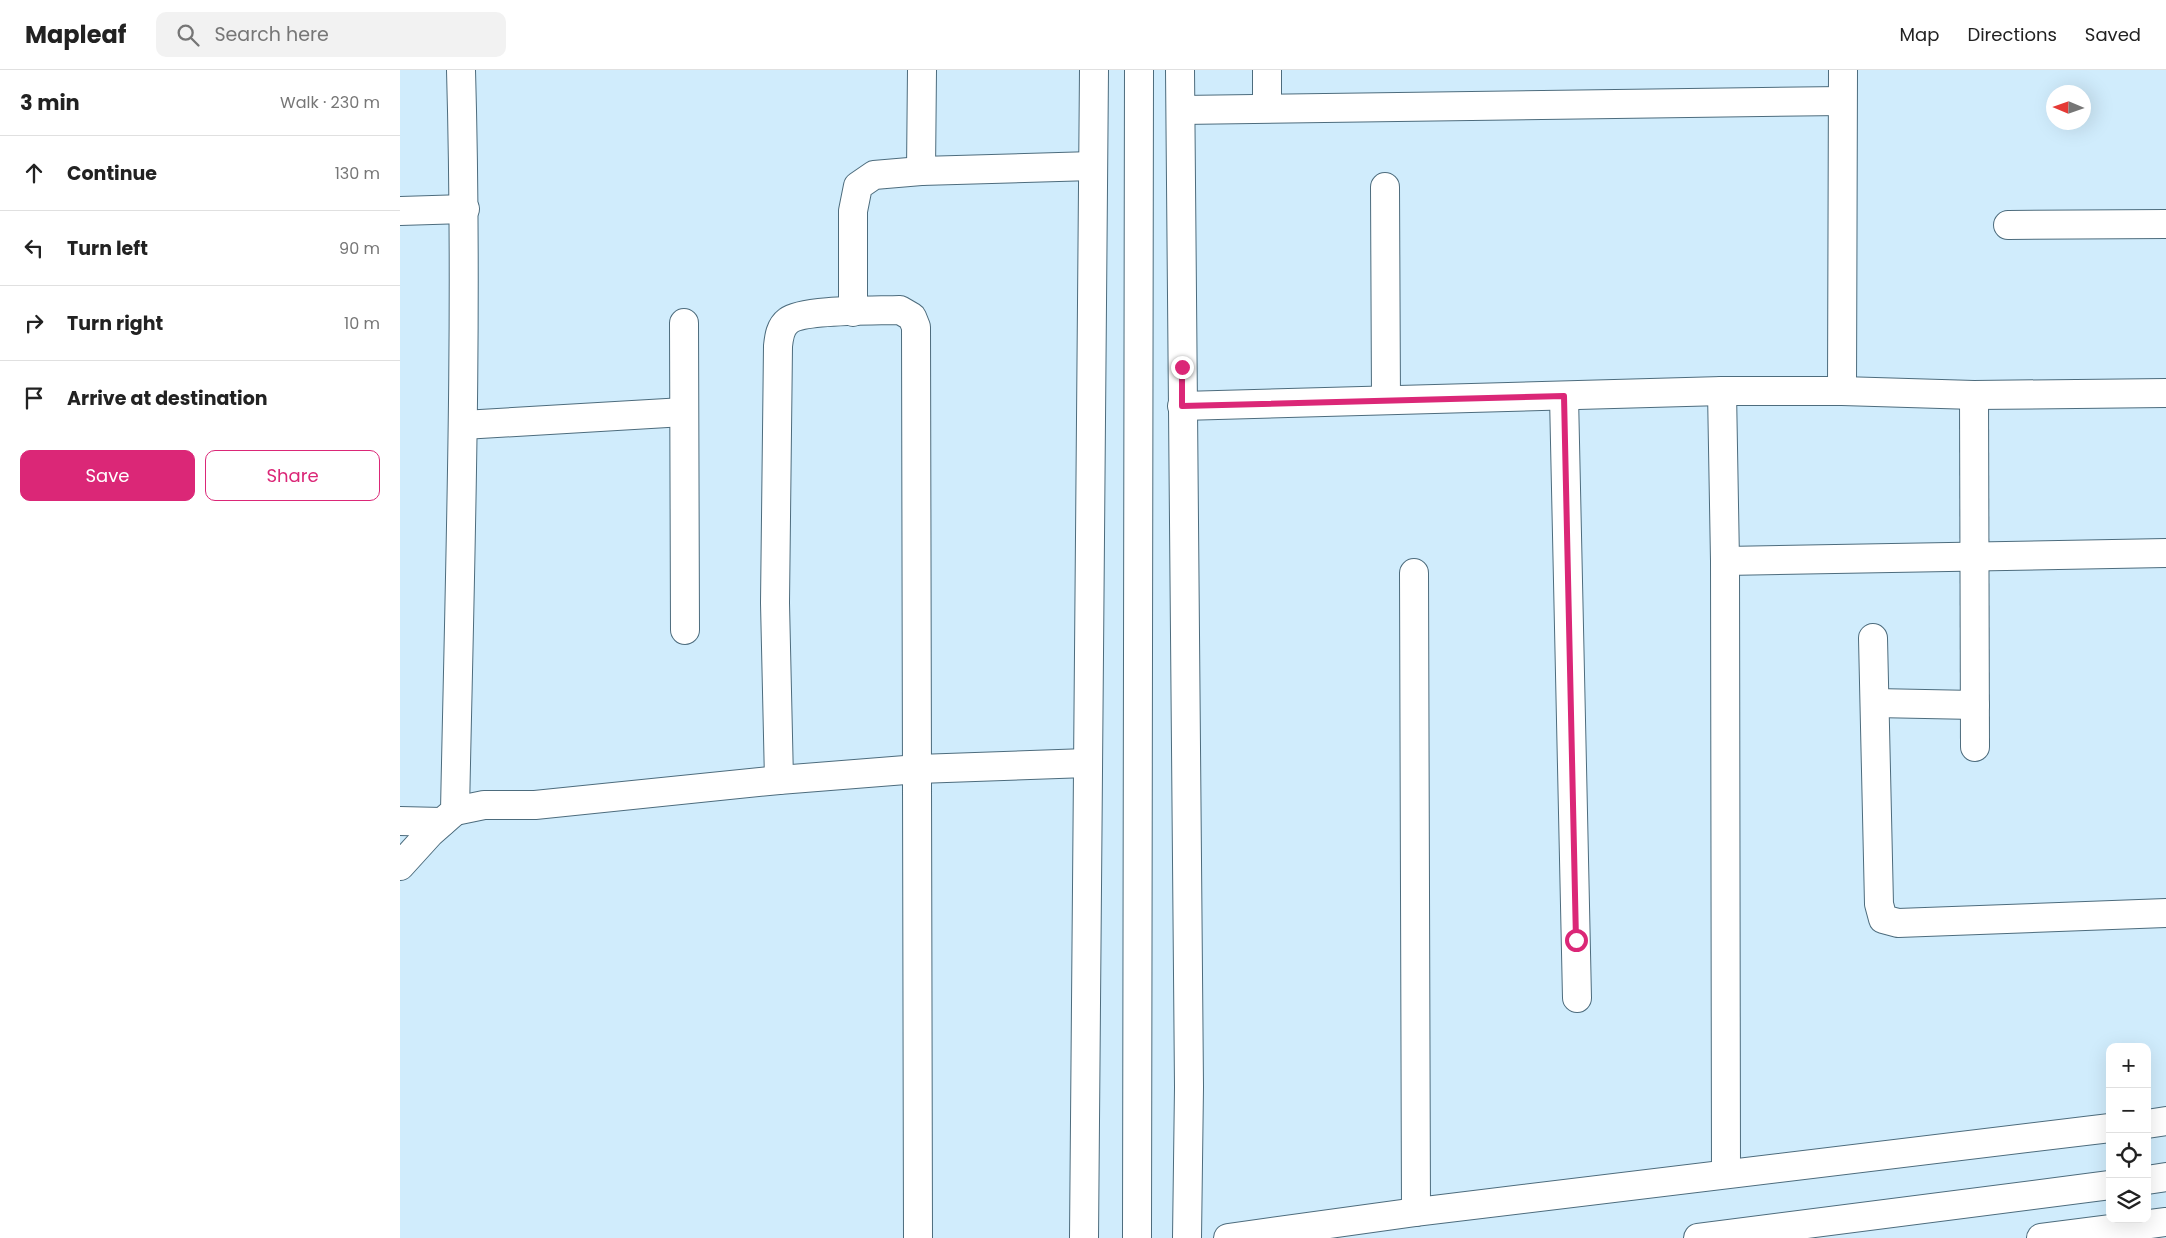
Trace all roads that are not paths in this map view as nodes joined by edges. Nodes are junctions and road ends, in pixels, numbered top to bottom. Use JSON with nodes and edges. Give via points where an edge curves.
{"nodes":[{"id":1,"x":461,"y":70,"type":"edge"},
{"id":2,"x":922,"y":70,"type":"edge"},
{"id":3,"x":1094,"y":70,"type":"edge"},
{"id":4,"x":1139,"y":70,"type":"edge"},
{"id":5,"x":1180,"y":70,"type":"edge"},
{"id":6,"x":1267,"y":70,"type":"edge"},
{"id":7,"x":1843,"y":70,"type":"edge"},
{"id":8,"x":1842,"y":100,"type":"junction"},
{"id":9,"x":1267,"y":108,"type":"junction"},
{"id":10,"x":1180,"y":110,"type":"junction"},
{"id":11,"x":1093,"y":166,"type":"junction"},
{"id":12,"x":921,"y":171,"type":"junction"},
{"id":13,"x":1385,"y":187,"type":"dead end"},
{"id":14,"x":465,"y":209,"type":"junction"},
{"id":15,"x":400,"y":211,"type":"edge"},
{"id":16,"x":2166,"y":224,"type":"edge"},
{"id":17,"x":2008,"y":226,"type":"dead end"},
{"id":18,"x":854,"y":312,"type":"junction"},
{"id":19,"x":684,"y":323,"type":"dead end"},
{"id":20,"x":1722,"y":391,"type":"junction"},
{"id":21,"x":1842,"y":391,"type":"junction"},
{"id":22,"x":2166,"y":393,"type":"edge"},
{"id":23,"x":1974,"y":394,"type":"junction"},
{"id":24,"x":1564,"y":396,"type":"junction"},
{"id":25,"x":1386,"y":400,"type":"junction"},
{"id":26,"x":1182,"y":406,"type":"junction"},
{"id":27,"x":684,"y":412,"type":"junction"},
{"id":28,"x":463,"y":425,"type":"junction"},
{"id":29,"x":2166,"y":553,"type":"edge"},
{"id":30,"x":1974,"y":555,"type":"junction"},
{"id":31,"x":1725,"y":561,"type":"junction"},
{"id":32,"x":1414,"y":573,"type":"dead end"},
{"id":33,"x":685,"y":630,"type":"dead end"},
{"id":34,"x":1874,"y":638,"type":"dead end"},
{"id":35,"x":1875,"y":703,"type":"junction"},
{"id":36,"x":1975,"y":705,"type":"junction"},
{"id":37,"x":1974,"y":747,"type":"dead end"},
{"id":38,"x":1087,"y":764,"type":"junction"},
{"id":39,"x":918,"y":769,"type":"junction"},
{"id":40,"x":779,"y":780,"type":"junction"},
{"id":41,"x":449,"y":816,"type":"junction"},
{"id":42,"x":400,"y":821,"type":"edge"},
{"id":43,"x":400,"y":866,"type":"edge"},
{"id":44,"x":2166,"y":913,"type":"edge"},
{"id":45,"x":1577,"y":998,"type":"dead end"},
{"id":46,"x":2166,"y":1121,"type":"edge"},
{"id":47,"x":2151,"y":1123,"type":"edge"},
{"id":48,"x":2106,"y":1128,"type":"edge"},
{"id":49,"x":1726,"y":1174,"type":"junction"},
{"id":50,"x":2166,"y":1177,"type":"edge"},
{"id":51,"x":2151,"y":1179,"type":"edge"},
{"id":52,"x":2106,"y":1186,"type":"edge"},
{"id":53,"x":1416,"y":1212,"type":"junction"},
{"id":54,"x":2166,"y":1222,"type":"edge"},
{"id":55,"x":918,"y":1238,"type":"edge"},
{"id":56,"x":1084,"y":1238,"type":"edge"},
{"id":57,"x":1137,"y":1238,"type":"edge"},
{"id":58,"x":1187,"y":1238,"type":"edge"},
{"id":59,"x":1228,"y":1238,"type":"edge"},
{"id":60,"x":1698,"y":1238,"type":"edge"},
{"id":61,"x":2042,"y":1238,"type":"edge"}],
"edges":[{"from":1,"to":14,"type":"street"},
{"from":2,"to":12,"type":"street"},
{"from":3,"to":11,"type":"street"},
{"from":4,"to":57,"type":"street"},
{"from":5,"to":10,"type":"street"},
{"from":6,"to":9,"type":"street"},
{"from":7,"to":8,"type":"street"},
{"from":8,"to":9,"type":"street"},
{"from":8,"to":21,"type":"street"},
{"from":9,"to":10,"type":"street"},
{"from":10,"to":26,"type":"street"},
{"from":11,"to":12,"type":"street"},
{"from":11,"to":38,"type":"street"},
{"from":12,"to":18,"type":"street","via":[[874,175],[858,186],[853,211]]},
{"from":13,"to":25,"type":"street"},
{"from":14,"to":15,"type":"street"},
{"from":14,"to":28,"type":"street"},
{"from":16,"to":17,"type":"street"},
{"from":18,"to":39,"type":"street","via":[[900,310],[912,317],[916,327]]},
{"from":18,"to":40,"type":"street","via":[[797,317],[780,331],[775,603]]},
{"from":19,"to":27,"type":"street"},
{"from":20,"to":21,"type":"street"},
{"from":20,"to":24,"type":"street"},
{"from":20,"to":31,"type":"street"},
{"from":21,"to":23,"type":"street"},
{"from":22,"to":23,"type":"street"},
{"from":23,"to":30,"type":"street"},
{"from":24,"to":25,"type":"street"},
{"from":24,"to":45,"type":"street"},
{"from":25,"to":26,"type":"street"},
{"from":26,"to":58,"type":"street","via":[[1189,1077]]},
{"from":27,"to":28,"type":"street"},
{"from":27,"to":33,"type":"street"},
{"from":28,"to":41,"type":"street"},
{"from":29,"to":30,"type":"street"},
{"from":30,"to":31,"type":"street"},
{"from":30,"to":36,"type":"street"},
{"from":31,"to":49,"type":"street"},
{"from":32,"to":53,"type":"street"},
{"from":34,"to":35,"type":"street"},
{"from":35,"to":36,"type":"street"},
{"from":35,"to":44,"type":"street","via":[[1883,919],[1898,923]]},
{"from":36,"to":37,"type":"street"},
{"from":38,"to":39,"type":"street"},
{"from":38,"to":56,"type":"street"},
{"from":39,"to":40,"type":"street"},
{"from":39,"to":55,"type":"street"},
{"from":40,"to":41,"type":"street","via":[[535,805],[484,805]]},
{"from":41,"to":42,"type":"street"},
{"from":41,"to":43,"type":"street"},
{"from":46,"to":47,"type":"street"},
{"from":48,"to":49,"type":"street"},
{"from":49,"to":53,"type":"street"},
{"from":50,"to":51,"type":"street"},
{"from":52,"to":60,"type":"street"},
{"from":53,"to":59,"type":"street"},
{"from":54,"to":61,"type":"street"}]}
